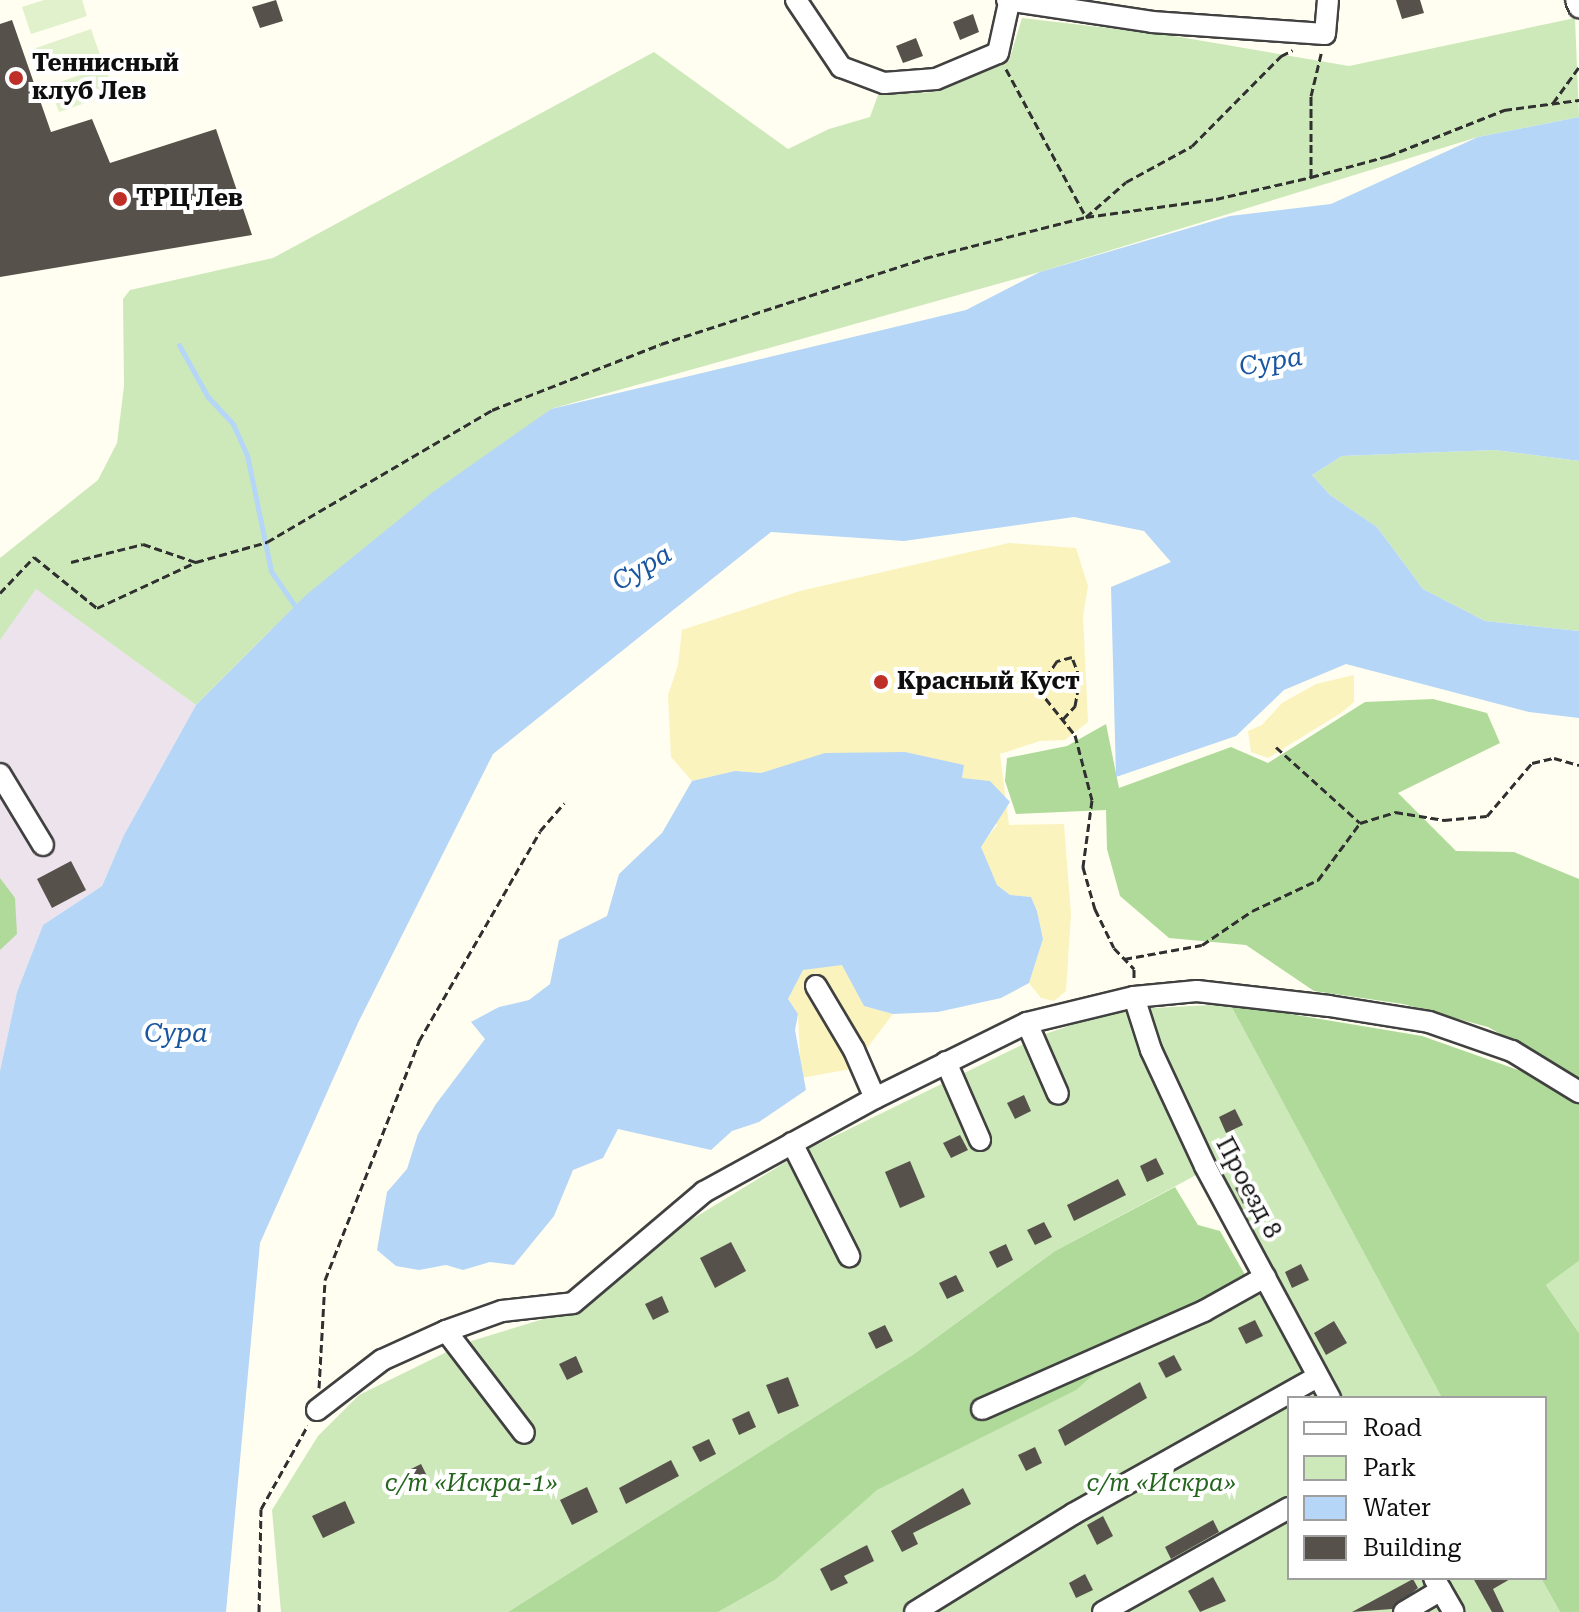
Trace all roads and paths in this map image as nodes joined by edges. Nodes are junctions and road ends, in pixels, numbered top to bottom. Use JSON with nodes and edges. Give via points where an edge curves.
{"nodes":[{"id":1,"x":796,"y":0,"type":"edge"},
{"id":2,"x":1328,"y":0,"type":"edge"},
{"id":3,"x":1576,"y":0,"type":"edge"},
{"id":4,"x":1008,"y":2,"type":"edge"},
{"id":5,"x":1579,"y":7,"type":"edge"},
{"id":6,"x":1325,"y":34,"type":"junction"},
{"id":7,"x":998,"y":53,"type":"junction"},
{"id":8,"x":1579,"y":67,"type":"edge"},
{"id":9,"x":1579,"y":100,"type":"edge"},
{"id":10,"x":1553,"y":103,"type":"junction"},
{"id":11,"x":1311,"y":177,"type":"junction"},
{"id":12,"x":1086,"y":217,"type":"junction"},
{"id":13,"x":71,"y":562,"type":"dead end"},
{"id":14,"x":196,"y":562,"type":"junction"},
{"id":15,"x":0,"y":593,"type":"edge"},
{"id":16,"x":1063,"y":719,"type":"junction"},
{"id":17,"x":1276,"y":747,"type":"dead end"},
{"id":18,"x":1579,"y":765,"type":"edge"},
{"id":19,"x":0,"y":774,"type":"edge"},
{"id":20,"x":564,"y":803,"type":"dead end"},
{"id":21,"x":1360,"y":823,"type":"junction"},
{"id":22,"x":43,"y":845,"type":"dead end"},
{"id":23,"x":1124,"y":959,"type":"junction"},
{"id":24,"x":816,"y":986,"type":"dead end"},
{"id":25,"x":1134,"y":997,"type":"junction"},
{"id":26,"x":1027,"y":1023,"type":"junction"},
{"id":27,"x":946,"y":1062,"type":"junction"},
{"id":28,"x":1579,"y":1092,"type":"edge"},
{"id":29,"x":1058,"y":1094,"type":"dead end"},
{"id":30,"x":875,"y":1098,"type":"junction"},
{"id":31,"x":980,"y":1140,"type":"dead end"},
{"id":32,"x":792,"y":1143,"type":"junction"},
{"id":33,"x":849,"y":1256,"type":"dead end"},
{"id":34,"x":1265,"y":1277,"type":"junction"},
{"id":35,"x":446,"y":1331,"type":"junction"},
{"id":36,"x":1317,"y":1377,"type":"junction"},
{"id":37,"x":1329,"y":1396,"type":"edge"},
{"id":38,"x":982,"y":1409,"type":"dead end"},
{"id":39,"x":317,"y":1410,"type":"junction"},
{"id":40,"x":524,"y":1433,"type":"dead end"},
{"id":41,"x":1287,"y":1509,"type":"edge"},
{"id":42,"x":1438,"y":1584,"type":"edge"},
{"id":43,"x":259,"y":1612,"type":"edge"},
{"id":44,"x":915,"y":1612,"type":"edge"},
{"id":45,"x":1103,"y":1612,"type":"edge"},
{"id":46,"x":1404,"y":1612,"type":"edge"},
{"id":47,"x":1454,"y":1612,"type":"edge"}],
"edges":[{"from":1,"to":7,"type":"street","via":[[841,67],[884,83],[936,79]]},
{"from":2,"to":6,"type":"street"},
{"from":3,"to":5,"type":"street"},
{"from":4,"to":6,"type":"street","via":[[1152,22]]},
{"from":4,"to":7,"type":"street"},
{"from":6,"to":11,"type":"path","via":[[1311,96]]},
{"from":6,"to":12,"type":"path","via":[[1281,56],[1192,146],[1126,182]]},
{"from":7,"to":12,"type":"path"},
{"from":8,"to":10,"type":"path"},
{"from":9,"to":10,"type":"path"},
{"from":10,"to":11,"type":"path","via":[[1504,110],[1388,156]]},
{"from":11,"to":12,"type":"path","via":[[1216,199]]},
{"from":12,"to":14,"type":"path","via":[[925,258],[633,355],[492,410],[267,542]]},
{"from":13,"to":14,"type":"path","via":[[143,544]]},
{"from":14,"to":15,"type":"path","via":[[97,608],[34,557]]},
{"from":16,"to":16,"type":"path","via":[[1038,689],[1057,661],[1072,657],[1080,678],[1078,692],[1075,706]]},
{"from":16,"to":23,"type":"path","via":[[1075,735],[1092,800],[1083,867],[1095,909]]},
{"from":17,"to":21,"type":"path"},
{"from":18,"to":21,"type":"path","via":[[1554,758],[1532,763],[1487,816],[1444,820],[1395,812]]},
{"from":19,"to":22,"type":"street"},
{"from":20,"to":39,"type":"path","via":[[540,831],[419,1041],[325,1280]]},
{"from":21,"to":23,"type":"path","via":[[1318,880],[1252,911],[1202,945]]},
{"from":23,"to":25,"type":"path","via":[[1134,969]]},
{"from":24,"to":30,"type":"street"},
{"from":25,"to":26,"type":"street"},
{"from":25,"to":28,"type":"street","via":[[1197,991],[1429,1022],[1512,1051]]},
{"from":25,"to":34,"type":"street","name":"Проезд 8","via":[[1151,1050],[1205,1166]]},
{"from":26,"to":27,"type":"street"},
{"from":26,"to":29,"type":"street"},
{"from":27,"to":30,"type":"street"},
{"from":27,"to":31,"type":"street"},
{"from":30,"to":32,"type":"street"},
{"from":32,"to":33,"type":"street"},
{"from":32,"to":35,"type":"street","via":[[704,1192],[573,1303],[502,1311]]},
{"from":34,"to":36,"type":"street","name":"Проезд 8"},
{"from":34,"to":38,"type":"street","via":[[1204,1311]]},
{"from":35,"to":39,"type":"street","via":[[382,1360]]},
{"from":35,"to":40,"type":"street"},
{"from":36,"to":37,"type":"street","name":"Проезд 8"},
{"from":36,"to":44,"type":"street","via":[[1073,1514]]},
{"from":39,"to":43,"type":"path","via":[[261,1509]]},
{"from":41,"to":45,"type":"street"},
{"from":42,"to":46,"type":"street"},
{"from":42,"to":47,"type":"street"}]}
